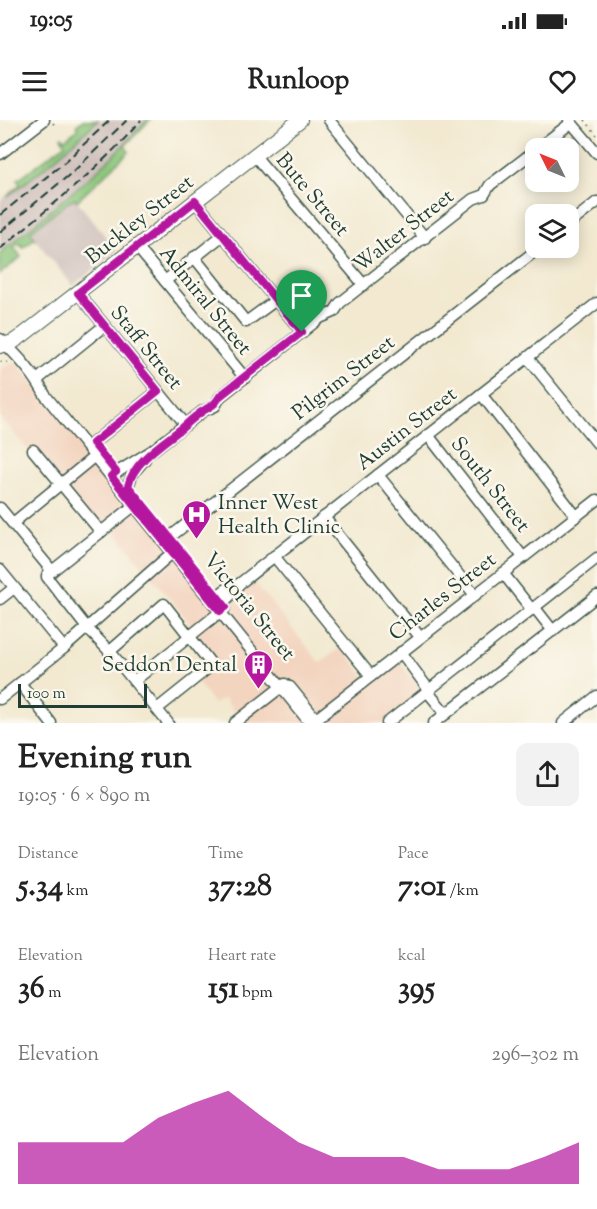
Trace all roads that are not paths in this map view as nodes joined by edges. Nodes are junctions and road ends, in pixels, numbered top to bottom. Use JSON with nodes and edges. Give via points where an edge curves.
{"nodes":[{"id":1,"x":44,"y":120,"type":"edge"},
{"id":2,"x":300,"y":120,"type":"edge"},
{"id":3,"x":329,"y":120,"type":"edge"},
{"id":4,"x":570,"y":121,"type":"edge"},
{"id":5,"x":550,"y":138,"type":"edge"},
{"id":6,"x":597,"y":153,"type":"edge"},
{"id":7,"x":0,"y":154,"type":"edge"},
{"id":8,"x":255,"y":156,"type":"junction"},
{"id":9,"x":525,"y":158,"type":"edge"},
{"id":10,"x":195,"y":201,"type":"junction"},
{"id":11,"x":597,"y":202,"type":"edge"},
{"id":12,"x":579,"y":216,"type":"edge"},
{"id":13,"x":223,"y":235,"type":"junction"},
{"id":14,"x":425,"y":238,"type":"junction"},
{"id":15,"x":137,"y":247,"type":"junction"},
{"id":16,"x":194,"y":257,"type":"junction"},
{"id":17,"x":526,"y":258,"type":"edge"},
{"id":18,"x":165,"y":281,"type":"junction"},
{"id":19,"x":364,"y":285,"type":"junction"},
{"id":20,"x":78,"y":293,"type":"junction"},
{"id":21,"x":276,"y":300,"type":"junction"},
{"id":22,"x":597,"y":303,"type":"edge"},
{"id":23,"x":104,"y":326,"type":"junction"},
{"id":24,"x":302,"y":332,"type":"junction"},
{"id":25,"x":2,"y":343,"type":"edge"},
{"id":26,"x":528,"y":358,"type":"junction"},
{"id":27,"x":244,"y":378,"type":"junction"},
{"id":28,"x":37,"y":380,"type":"junction"},
{"id":29,"x":158,"y":391,"type":"junction"},
{"id":30,"x":481,"y":394,"type":"junction"},
{"id":31,"x":186,"y":425,"type":"junction"},
{"id":32,"x":429,"y":435,"type":"junction"},
{"id":33,"x":93,"y":443,"type":"junction"},
{"id":34,"x":597,"y":443,"type":"edge"},
{"id":35,"x":33,"y":450,"type":"dead end"},
{"id":36,"x":153,"y":450,"type":"junction"},
{"id":37,"x":95,"y":456,"type":"junction"},
{"id":38,"x":114,"y":474,"type":"junction"},
{"id":39,"x":378,"y":475,"type":"junction"},
{"id":40,"x":61,"y":484,"type":"junction"},
{"id":41,"x":128,"y":486,"type":"junction"},
{"id":42,"x":597,"y":500,"type":"edge"},
{"id":43,"x":135,"y":505,"type":"junction"},
{"id":44,"x":4,"y":516,"type":"edge"},
{"id":45,"x":576,"y":516,"type":"junction"},
{"id":46,"x":324,"y":517,"type":"junction"},
{"id":47,"x":101,"y":532,"type":"junction"},
{"id":48,"x":170,"y":537,"type":"junction"},
{"id":49,"x":173,"y":552,"type":"junction"},
{"id":50,"x":274,"y":556,"type":"junction"},
{"id":51,"x":524,"y":557,"type":"junction"},
{"id":52,"x":597,"y":558,"type":"edge"},
{"id":53,"x":0,"y":570,"type":"edge"},
{"id":54,"x":503,"y":573,"type":"junction"},
{"id":55,"x":50,"y":575,"type":"junction"},
{"id":56,"x":14,"y":588,"type":"junction"},
{"id":57,"x":475,"y":595,"type":"junction"},
{"id":58,"x":597,"y":596,"type":"edge"},
{"id":59,"x":0,"y":599,"type":"edge"},
{"id":60,"x":220,"y":604,"type":"junction"},
{"id":61,"x":533,"y":609,"type":"junction"},
{"id":62,"x":87,"y":628,"type":"junction"},
{"id":63,"x":553,"y":631,"type":"junction"},
{"id":64,"x":190,"y":636,"type":"junction"},
{"id":65,"x":420,"y":637,"type":"junction"},
{"id":66,"x":64,"y":648,"type":"junction"},
{"id":67,"x":109,"y":652,"type":"junction"},
{"id":68,"x":401,"y":652,"type":"junction"},
{"id":69,"x":371,"y":676,"type":"junction"},
{"id":70,"x":134,"y":681,"type":"junction"},
{"id":71,"x":20,"y":683,"type":"junction"},
{"id":72,"x":284,"y":685,"type":"junction"},
{"id":73,"x":428,"y":690,"type":"junction"},
{"id":74,"x":597,"y":696,"type":"edge"},
{"id":75,"x":0,"y":699,"type":"edge"},
{"id":76,"x":157,"y":709,"type":"junction"},
{"id":77,"x":446,"y":714,"type":"junction"},
{"id":78,"x":312,"y":722,"type":"edge"},
{"id":79,"x":51,"y":723,"type":"edge"},
{"id":80,"x":168,"y":723,"type":"edge"},
{"id":81,"x":235,"y":723,"type":"edge"},
{"id":82,"x":387,"y":723,"type":"edge"},
{"id":83,"x":434,"y":723,"type":"edge"},
{"id":84,"x":563,"y":723,"type":"edge"}],
"edges":[{"from":1,"to":7,"type":"street"},
{"from":2,"to":8,"type":"main road","name":"Buckley Street"},
{"from":3,"to":14,"type":"street"},
{"from":4,"to":5,"type":"street","name":"Walter Street"},
{"from":4,"to":6,"type":"street"},
{"from":8,"to":10,"type":"main road","name":"Buckley Street"},
{"from":8,"to":19,"type":"street","name":"Bute Street"},
{"from":9,"to":14,"type":"street","name":"Walter Street","via":[[490,185],[484,195]]},
{"from":10,"to":13,"type":"street"},
{"from":10,"to":15,"type":"main road","name":"Buckley Street"},
{"from":11,"to":12,"type":"street"},
{"from":13,"to":16,"type":"street"},
{"from":13,"to":21,"type":"street"},
{"from":14,"to":19,"type":"street","name":"Walter Street"},
{"from":15,"to":18,"type":"street","name":"Admiral Street"},
{"from":15,"to":20,"type":"main road","name":"Buckley Street"},
{"from":16,"to":18,"type":"street"},
{"from":16,"to":21,"type":"street","via":[[246,322]]},
{"from":17,"to":48,"type":"street","name":"Pilgrim Street"},
{"from":18,"to":27,"type":"street","name":"Admiral Street"},
{"from":19,"to":24,"type":"street","name":"Walter Street","via":[[334,312]]},
{"from":20,"to":23,"type":"street","name":"Staff Street"},
{"from":20,"to":25,"type":"main road","name":"Buckley Street","via":[[21,337]]},
{"from":21,"to":24,"type":"street"},
{"from":22,"to":26,"type":"street","name":"Austin Street"},
{"from":23,"to":28,"type":"street"},
{"from":23,"to":29,"type":"street","name":"Staff Street"},
{"from":24,"to":27,"type":"street","name":"Walter Street"},
{"from":25,"to":28,"type":"street","name":"Victoria Street"},
{"from":26,"to":30,"type":"street","name":"Austin Street"},
{"from":26,"to":34,"type":"street"},
{"from":27,"to":31,"type":"street","name":"Walter Street","via":[[220,396],[215,406]]},
{"from":28,"to":33,"type":"street","name":"Victoria Street"},
{"from":28,"to":37,"type":"street","name":"Victoria Street"},
{"from":29,"to":31,"type":"street","name":"Staff Street"},
{"from":29,"to":33,"type":"street"},
{"from":30,"to":32,"type":"street","name":"Austin Street"},
{"from":30,"to":45,"type":"street"},
{"from":31,"to":36,"type":"street","name":"Walter Street"},
{"from":32,"to":39,"type":"street","name":"Austin Street"},
{"from":32,"to":51,"type":"street","name":"South Street"},
{"from":33,"to":38,"type":"street","name":"Victoria Street"},
{"from":35,"to":40,"type":"street"},
{"from":36,"to":38,"type":"street","name":"Walter Street"},
{"from":36,"to":41,"type":"street","name":"Walter Street","via":[[134,471]]},
{"from":37,"to":38,"type":"street","name":"Victoria Street"},
{"from":37,"to":40,"type":"street"},
{"from":38,"to":41,"type":"street","name":"Victoria Street"},
{"from":38,"to":43,"type":"street","name":"Victoria Street"},
{"from":39,"to":46,"type":"street","name":"Austin Street"},
{"from":39,"to":57,"type":"street"},
{"from":40,"to":44,"type":"street"},
{"from":40,"to":47,"type":"street"},
{"from":41,"to":48,"type":"street","name":"Victoria Street"},
{"from":42,"to":45,"type":"street","name":"Charles Street"},
{"from":43,"to":47,"type":"street"},
{"from":43,"to":49,"type":"street","name":"Victoria Street"},
{"from":44,"to":55,"type":"street"},
{"from":45,"to":51,"type":"street","name":"Charles Street"},
{"from":46,"to":50,"type":"street","name":"Austin Street"},
{"from":46,"to":65,"type":"street"},
{"from":47,"to":55,"type":"street"},
{"from":48,"to":60,"type":"street","name":"Victoria Street"},
{"from":49,"to":60,"type":"street","name":"Victoria Street"},
{"from":49,"to":62,"type":"street"},
{"from":50,"to":60,"type":"street","name":"Austin Street"},
{"from":50,"to":69,"type":"street"},
{"from":51,"to":54,"type":"street","name":"Charles Street"},
{"from":52,"to":61,"type":"street"},
{"from":53,"to":56,"type":"street"},
{"from":54,"to":57,"type":"street","name":"Charles Street"},
{"from":54,"to":61,"type":"street"},
{"from":55,"to":62,"type":"street"},
{"from":56,"to":59,"type":"street"},
{"from":56,"to":66,"type":"street"},
{"from":57,"to":65,"type":"street","name":"Charles Street"},
{"from":58,"to":63,"type":"street"},
{"from":60,"to":64,"type":"street","name":"Austin Street"},
{"from":60,"to":72,"type":"street","name":"Victoria Street"},
{"from":61,"to":63,"type":"street"},
{"from":61,"to":73,"type":"street"},
{"from":62,"to":66,"type":"street"},
{"from":62,"to":67,"type":"street"},
{"from":63,"to":77,"type":"street"},
{"from":64,"to":67,"type":"street","via":[[164,604]]},
{"from":64,"to":70,"type":"street","name":"Austin Street"},
{"from":64,"to":76,"type":"street","via":[[212,665]]},
{"from":65,"to":68,"type":"street","name":"Charles Street"},
{"from":66,"to":71,"type":"street"},
{"from":67,"to":70,"type":"street"},
{"from":68,"to":69,"type":"street","name":"Charles Street"},
{"from":68,"to":73,"type":"street"},
{"from":69,"to":78,"type":"street","name":"Charles Street"},
{"from":70,"to":76,"type":"street"},
{"from":71,"to":75,"type":"street"},
{"from":71,"to":79,"type":"street"},
{"from":72,"to":78,"type":"street","name":"Victoria Street"},
{"from":72,"to":81,"type":"street"},
{"from":73,"to":77,"type":"street"},
{"from":73,"to":82,"type":"street"},
{"from":74,"to":84,"type":"street"},
{"from":76,"to":80,"type":"street"},
{"from":77,"to":83,"type":"street"}]}
